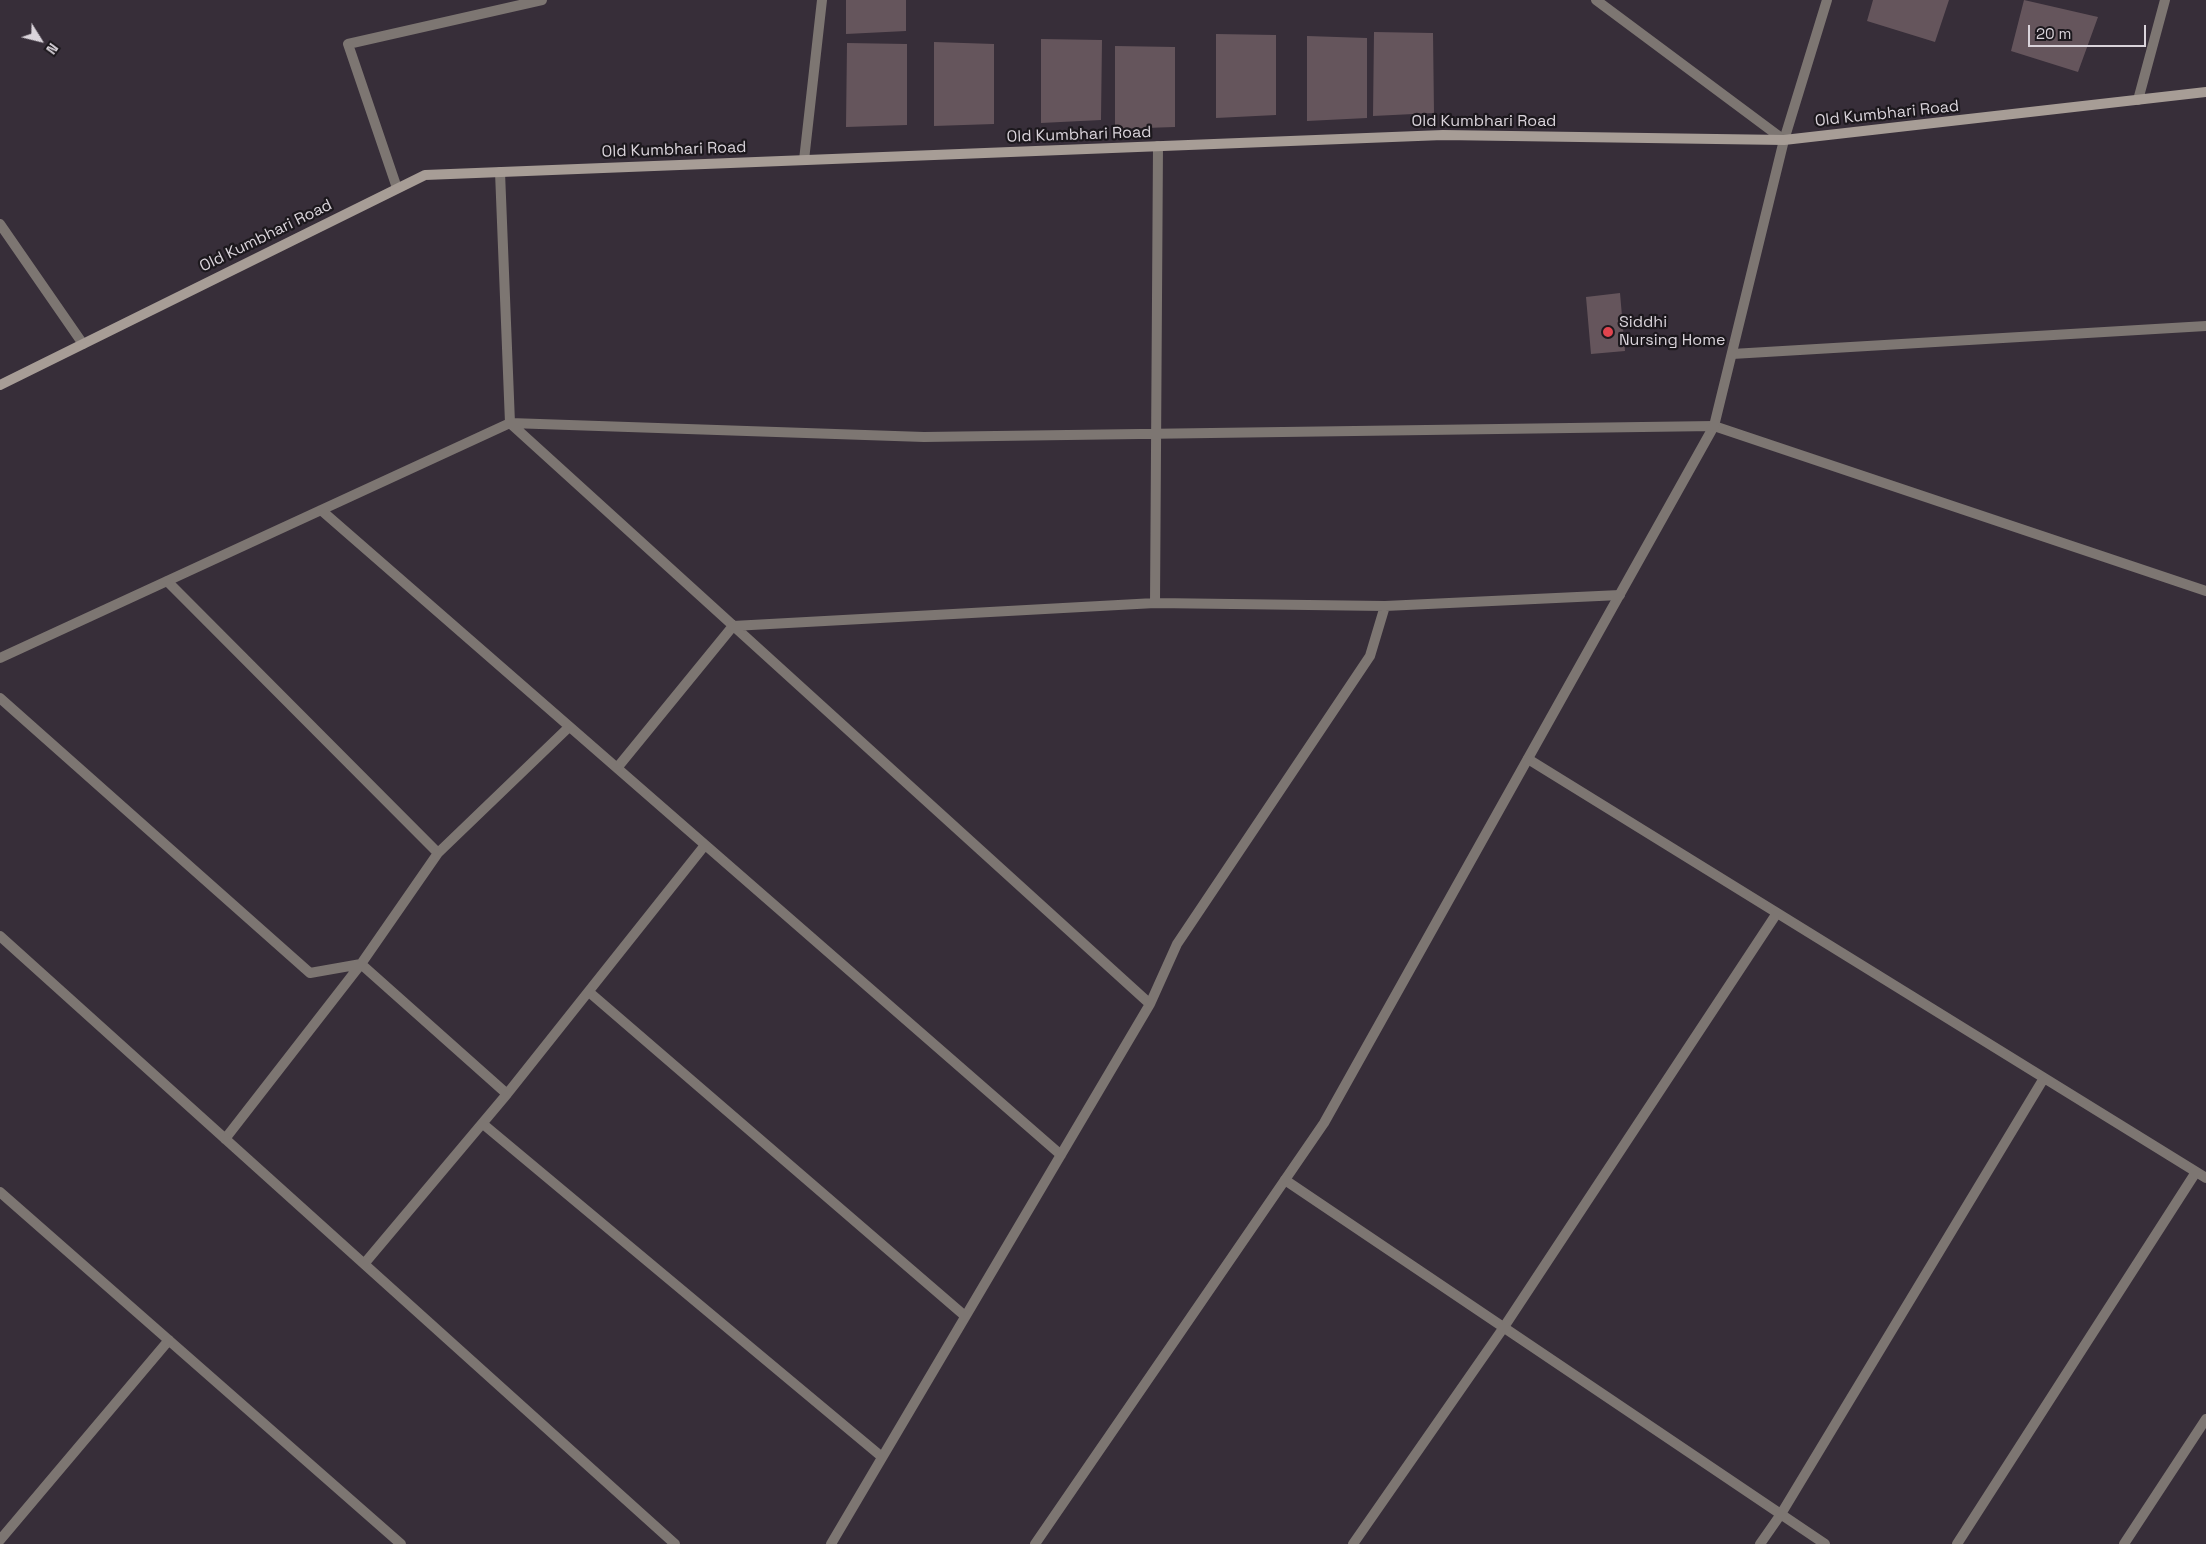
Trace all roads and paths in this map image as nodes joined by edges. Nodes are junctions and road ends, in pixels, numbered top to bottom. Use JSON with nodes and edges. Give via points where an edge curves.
{"nodes":[{"id":1,"x":542,"y":0,"type":"edge"},
{"id":2,"x":822,"y":0,"type":"edge"},
{"id":3,"x":1596,"y":0,"type":"edge"},
{"id":4,"x":1827,"y":0,"type":"edge"},
{"id":5,"x":2165,"y":0,"type":"edge"},
{"id":6,"x":2206,"y":92,"type":"edge"},
{"id":7,"x":2138,"y":100,"type":"junction"},
{"id":8,"x":1784,"y":140,"type":"junction"},
{"id":9,"x":1158,"y":146,"type":"junction"},
{"id":10,"x":804,"y":160,"type":"junction"},
{"id":11,"x":500,"y":172,"type":"junction"},
{"id":12,"x":397,"y":188,"type":"junction"},
{"id":13,"x":0,"y":224,"type":"edge"},
{"id":14,"x":2206,"y":326,"type":"edge"},
{"id":15,"x":83,"y":344,"type":"junction"},
{"id":16,"x":1732,"y":354,"type":"junction"},
{"id":17,"x":0,"y":385,"type":"edge"},
{"id":18,"x":510,"y":423,"type":"junction"},
{"id":19,"x":1714,"y":426,"type":"junction"},
{"id":20,"x":1155,"y":434,"type":"junction"},
{"id":21,"x":321,"y":510,"type":"junction"},
{"id":22,"x":167,"y":581,"type":"junction"},
{"id":23,"x":2206,"y":591,"type":"edge"},
{"id":24,"x":1620,"y":594,"type":"junction"},
{"id":25,"x":1155,"y":603,"type":"junction"},
{"id":26,"x":1386,"y":606,"type":"junction"},
{"id":27,"x":733,"y":626,"type":"junction"},
{"id":28,"x":0,"y":658,"type":"edge"},
{"id":29,"x":0,"y":698,"type":"edge"},
{"id":30,"x":569,"y":727,"type":"junction"},
{"id":31,"x":1528,"y":759,"type":"junction"},
{"id":32,"x":617,"y":768,"type":"junction"},
{"id":33,"x":705,"y":845,"type":"junction"},
{"id":34,"x":438,"y":852,"type":"junction"},
{"id":35,"x":1777,"y":914,"type":"junction"},
{"id":36,"x":0,"y":936,"type":"edge"},
{"id":37,"x":361,"y":964,"type":"junction"},
{"id":38,"x":589,"y":992,"type":"junction"},
{"id":39,"x":1150,"y":1004,"type":"junction"},
{"id":40,"x":2044,"y":1078,"type":"junction"},
{"id":41,"x":507,"y":1094,"type":"junction"},
{"id":42,"x":483,"y":1124,"type":"junction"},
{"id":43,"x":225,"y":1139,"type":"junction"},
{"id":44,"x":1061,"y":1155,"type":"junction"},
{"id":45,"x":2196,"y":1172,"type":"junction"},
{"id":46,"x":2206,"y":1178,"type":"edge"},
{"id":47,"x":1285,"y":1180,"type":"junction"},
{"id":48,"x":0,"y":1192,"type":"edge"},
{"id":49,"x":364,"y":1264,"type":"junction"},
{"id":50,"x":966,"y":1316,"type":"junction"},
{"id":51,"x":1504,"y":1327,"type":"junction"},
{"id":52,"x":169,"y":1340,"type":"junction"},
{"id":53,"x":2206,"y":1419,"type":"edge"},
{"id":54,"x":882,"y":1457,"type":"junction"},
{"id":55,"x":1781,"y":1514,"type":"junction"},
{"id":56,"x":0,"y":1540,"type":"edge"},
{"id":57,"x":401,"y":1544,"type":"edge"},
{"id":58,"x":675,"y":1544,"type":"edge"},
{"id":59,"x":831,"y":1544,"type":"edge"},
{"id":60,"x":1035,"y":1544,"type":"edge"},
{"id":61,"x":1353,"y":1544,"type":"edge"},
{"id":62,"x":1760,"y":1544,"type":"edge"},
{"id":63,"x":1825,"y":1544,"type":"edge"},
{"id":64,"x":1957,"y":1544,"type":"edge"},
{"id":65,"x":2124,"y":1544,"type":"edge"}],
"edges":[{"from":1,"to":12,"type":"street","via":[[348,44]]},
{"from":2,"to":10,"type":"street"},
{"from":3,"to":8,"type":"street"},
{"from":4,"to":8,"type":"street"},
{"from":5,"to":7,"type":"street"},
{"from":6,"to":7,"type":"main road","name":"Old Kumbhari Road"},
{"from":7,"to":8,"type":"main road","name":"Old Kumbhari Road"},
{"from":8,"to":9,"type":"main road","name":"Old Kumbhari Road","via":[[1443,135]]},
{"from":8,"to":16,"type":"street"},
{"from":9,"to":10,"type":"main road","name":"Old Kumbhari Road"},
{"from":9,"to":20,"type":"street"},
{"from":10,"to":11,"type":"main road","name":"Old Kumbhari Road"},
{"from":11,"to":12,"type":"main road","name":"Old Kumbhari Road","via":[[424,175]]},
{"from":11,"to":18,"type":"street"},
{"from":12,"to":15,"type":"main road","name":"Old Kumbhari Road"},
{"from":13,"to":15,"type":"street"},
{"from":14,"to":16,"type":"street"},
{"from":15,"to":17,"type":"main road","name":"Old Kumbhari Road"},
{"from":16,"to":19,"type":"street"},
{"from":18,"to":20,"type":"street","via":[[924,437]]},
{"from":18,"to":21,"type":"street"},
{"from":18,"to":27,"type":"street"},
{"from":19,"to":20,"type":"street"},
{"from":19,"to":23,"type":"street"},
{"from":19,"to":24,"type":"street"},
{"from":20,"to":25,"type":"street"},
{"from":21,"to":22,"type":"street"},
{"from":21,"to":30,"type":"street"},
{"from":22,"to":28,"type":"street"},
{"from":22,"to":34,"type":"street"},
{"from":24,"to":26,"type":"street"},
{"from":24,"to":31,"type":"street"},
{"from":25,"to":26,"type":"street"},
{"from":25,"to":27,"type":"street"},
{"from":26,"to":39,"type":"street","via":[[1370,656],[1177,944]]},
{"from":27,"to":32,"type":"street"},
{"from":27,"to":39,"type":"street"},
{"from":29,"to":37,"type":"street","via":[[310,973]]},
{"from":30,"to":32,"type":"street"},
{"from":30,"to":34,"type":"street"},
{"from":31,"to":35,"type":"street"},
{"from":31,"to":47,"type":"street","via":[[1324,1123]]},
{"from":32,"to":33,"type":"street"},
{"from":33,"to":38,"type":"street"},
{"from":33,"to":44,"type":"street"},
{"from":34,"to":37,"type":"street"},
{"from":35,"to":40,"type":"street"},
{"from":35,"to":51,"type":"street"},
{"from":36,"to":43,"type":"street"},
{"from":37,"to":41,"type":"street"},
{"from":37,"to":43,"type":"street"},
{"from":38,"to":41,"type":"street"},
{"from":38,"to":50,"type":"street"},
{"from":39,"to":44,"type":"street"},
{"from":40,"to":45,"type":"street"},
{"from":40,"to":55,"type":"street"},
{"from":41,"to":42,"type":"street"},
{"from":42,"to":49,"type":"street"},
{"from":42,"to":54,"type":"street"},
{"from":43,"to":49,"type":"street"},
{"from":44,"to":50,"type":"street"},
{"from":45,"to":46,"type":"street"},
{"from":45,"to":64,"type":"street"},
{"from":47,"to":51,"type":"street"},
{"from":47,"to":60,"type":"street"},
{"from":48,"to":52,"type":"street"},
{"from":49,"to":58,"type":"street"},
{"from":50,"to":54,"type":"street"},
{"from":51,"to":55,"type":"street"},
{"from":51,"to":61,"type":"street"},
{"from":52,"to":56,"type":"street"},
{"from":52,"to":57,"type":"street"},
{"from":53,"to":65,"type":"street"},
{"from":54,"to":59,"type":"street"},
{"from":55,"to":62,"type":"street"},
{"from":55,"to":63,"type":"street"}]}
